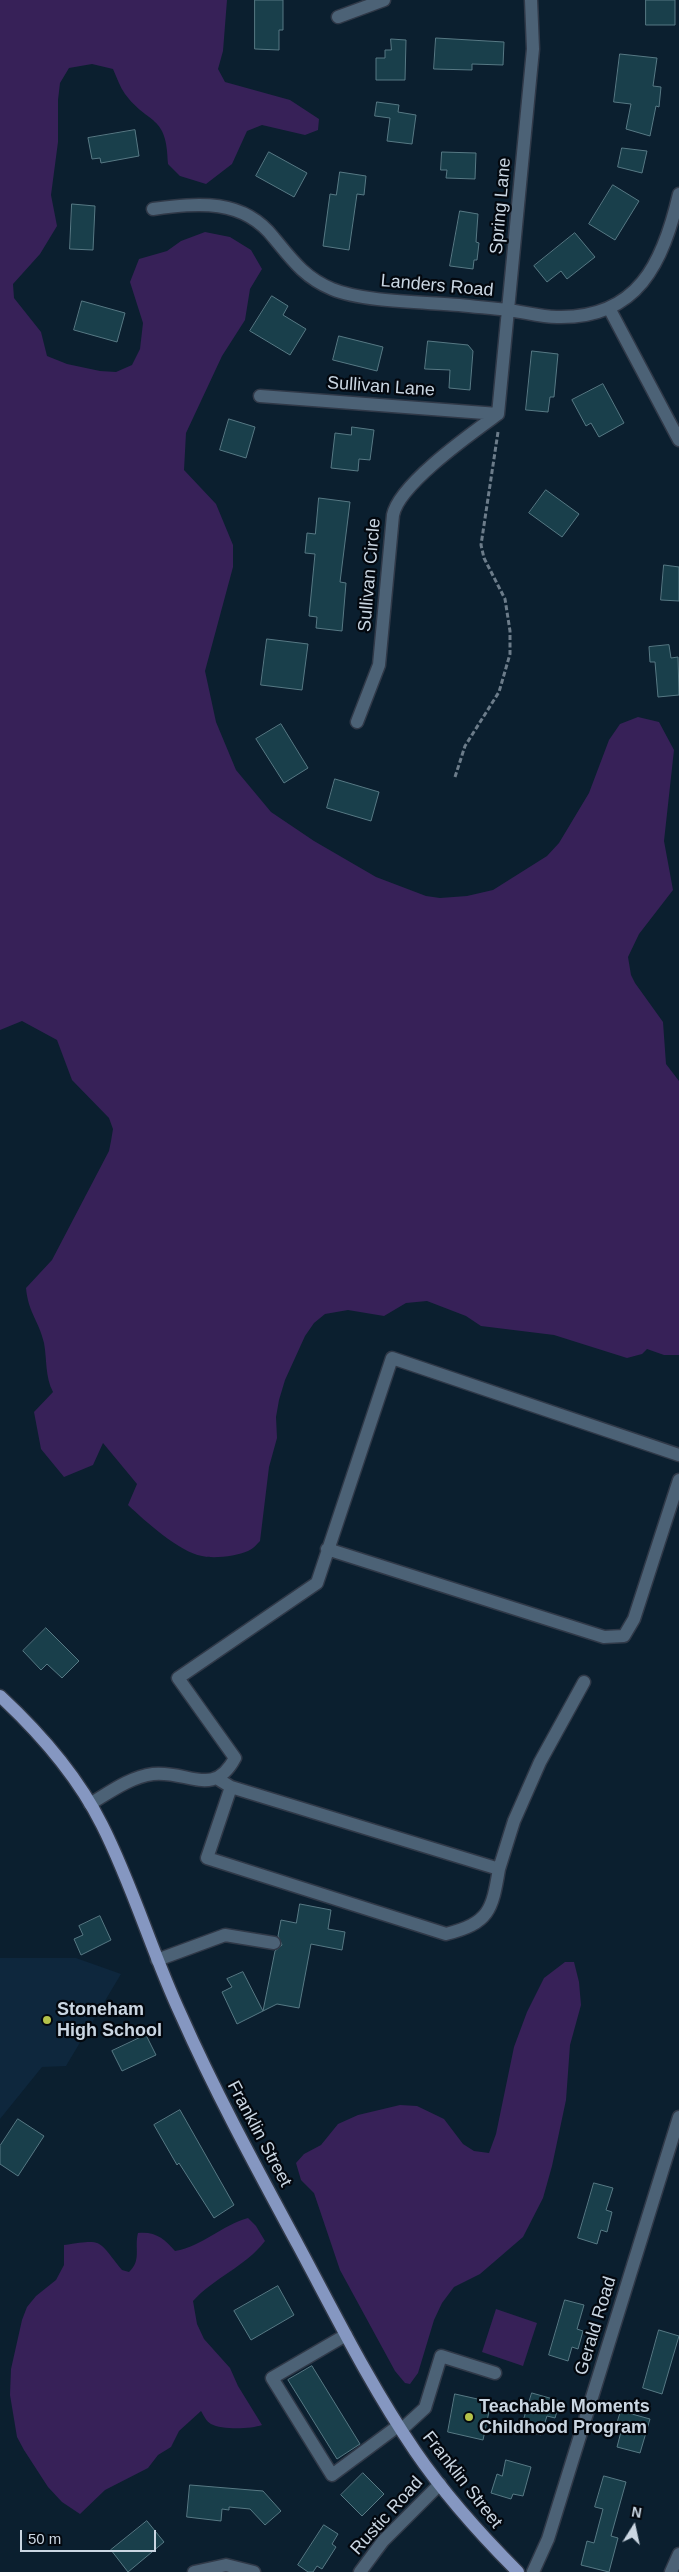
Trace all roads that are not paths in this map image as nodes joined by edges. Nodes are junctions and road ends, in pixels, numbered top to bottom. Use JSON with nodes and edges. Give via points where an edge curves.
{"nodes":[{"id":1,"x":384,"y":0,"type":"edge"},
{"id":2,"x":531,"y":0,"type":"edge"},
{"id":3,"x":338,"y":17,"type":"dead end"},
{"id":4,"x":679,"y":194,"type":"edge"},
{"id":5,"x":153,"y":209,"type":"dead end"},
{"id":6,"x":610,"y":308,"type":"junction"},
{"id":7,"x":509,"y":310,"type":"junction"},
{"id":8,"x":260,"y":396,"type":"dead end"},
{"id":9,"x":498,"y":414,"type":"junction"},
{"id":10,"x":679,"y":440,"type":"edge"},
{"id":11,"x":356,"y":722,"type":"dead end"},
{"id":12,"x":679,"y":1455,"type":"edge"},
{"id":13,"x":679,"y":1480,"type":"edge"},
{"id":14,"x":327,"y":1549,"type":"junction"},
{"id":15,"x":584,"y":1682,"type":"dead end"},
{"id":16,"x":0,"y":1696,"type":"edge"},
{"id":17,"x":218,"y":1778,"type":"junction"},
{"id":18,"x":231,"y":1787,"type":"junction"},
{"id":19,"x":90,"y":1804,"type":"junction"},
{"id":20,"x":499,"y":1869,"type":"junction"},
{"id":21,"x":274,"y":1942,"type":"dead end"},
{"id":22,"x":157,"y":1960,"type":"junction"},
{"id":23,"x":679,"y":2118,"type":"edge"},
{"id":24,"x":346,"y":2334,"type":"junction"},
{"id":25,"x":495,"y":2373,"type":"dead end"},
{"id":26,"x":400,"y":2428,"type":"junction"},
{"id":27,"x":440,"y":2484,"type":"junction"},
{"id":28,"x":679,"y":2554,"type":"edge"},
{"id":29,"x":194,"y":2572,"type":"edge"},
{"id":30,"x":254,"y":2572,"type":"edge"},
{"id":31,"x":360,"y":2572,"type":"edge"},
{"id":32,"x":518,"y":2572,"type":"edge"},
{"id":33,"x":533,"y":2572,"type":"edge"},
{"id":34,"x":671,"y":2572,"type":"edge"}],
"edges":[{"from":1,"to":3,"type":"street"},
{"from":2,"to":7,"type":"street","name":"Spring Lane","via":[[533,48]]},
{"from":4,"to":6,"type":"street","name":"Landers Road","via":[[666,241],[655,266],[631,294]]},
{"from":5,"to":7,"type":"street","name":"Landers Road","via":[[198,204],[238,209],[265,227],[303,273],[341,292]]},
{"from":6,"to":7,"type":"street","name":"Landers Road","via":[[594,314],[557,317]]},
{"from":6,"to":10,"type":"street"},
{"from":7,"to":9,"type":"street","name":"Spring Lane"},
{"from":8,"to":9,"type":"street","name":"Sullivan Lane"},
{"from":9,"to":11,"type":"street","name":"Sullivan Circle","via":[[469,434],[397,501],[378,670]]},
{"from":12,"to":14,"type":"street","via":[[392,1358]]},
{"from":13,"to":14,"type":"street","via":[[634,1619],[624,1636],[604,1637]]},
{"from":14,"to":17,"type":"street","via":[[317,1583],[178,1678],[235,1758],[228,1771]]},
{"from":15,"to":20,"type":"street","via":[[540,1762],[514,1821]]},
{"from":16,"to":19,"type":"main road","name":"Franklin Street","via":[[51,1747]]},
{"from":17,"to":18,"type":"street"},
{"from":17,"to":19,"type":"street","via":[[200,1782],[174,1774],[153,1774],[133,1779]]},
{"from":18,"to":20,"type":"street"},
{"from":18,"to":20,"type":"street","via":[[207,1858],[446,1934],[469,1928],[484,1917],[495,1895]]},
{"from":19,"to":22,"type":"main road","name":"Franklin Street","via":[[115,1854]]},
{"from":21,"to":22,"type":"street","via":[[225,1935]]},
{"from":22,"to":24,"type":"main road","name":"Franklin Street","via":[[224,2108]]},
{"from":23,"to":33,"type":"street","name":"Gerald Road","via":[[548,2539]]},
{"from":24,"to":26,"type":"main road","name":"Franklin Street"},
{"from":24,"to":26,"type":"street","via":[[272,2378],[332,2475]]},
{"from":25,"to":26,"type":"street","via":[[441,2356],[425,2408]]},
{"from":26,"to":27,"type":"main road","name":"Franklin Street"},
{"from":27,"to":31,"type":"street","name":"Rustic Road","via":[[384,2541]]},
{"from":27,"to":32,"type":"main road","name":"Franklin Street"},
{"from":28,"to":34,"type":"street"},
{"from":29,"to":30,"type":"street","via":[[226,2566]]}]}
